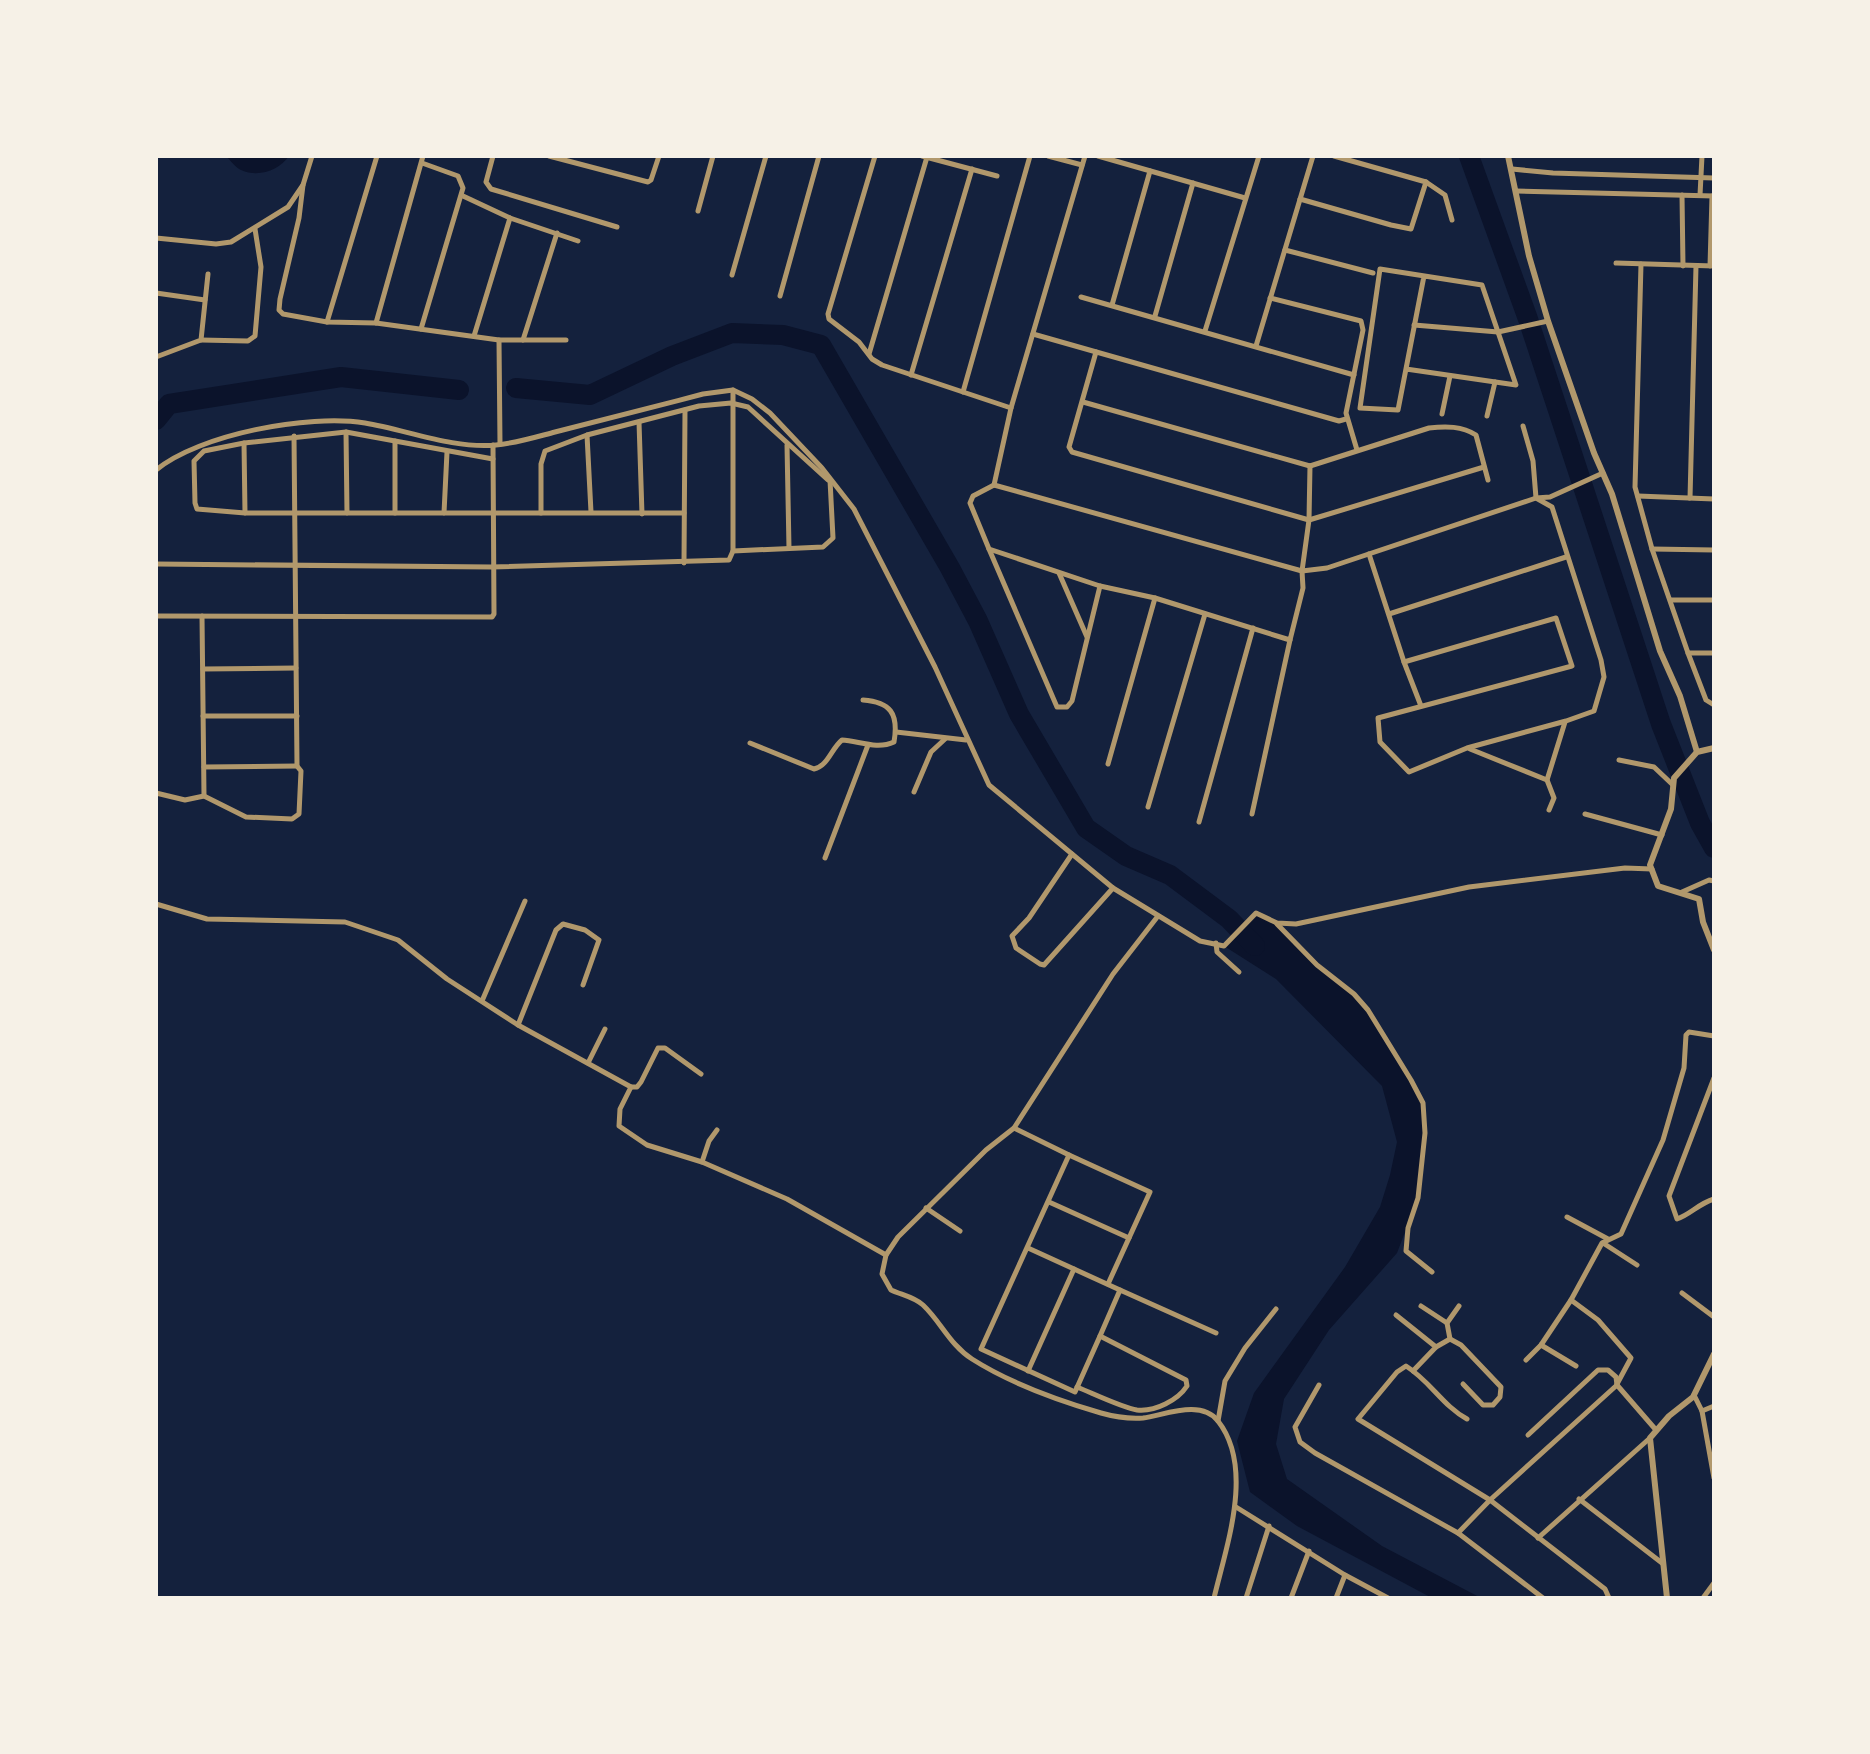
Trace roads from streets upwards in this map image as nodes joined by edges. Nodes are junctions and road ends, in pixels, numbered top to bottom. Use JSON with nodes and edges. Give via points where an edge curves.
{"nodes":[{"id":1,"x":312,"y":156,"type":"edge"},
{"id":2,"x":377,"y":156,"type":"edge"},
{"id":3,"x":493,"y":156,"type":"edge"},
{"id":4,"x":549,"y":156,"type":"edge"},
{"id":5,"x":659,"y":156,"type":"edge"},
{"id":6,"x":713,"y":156,"type":"edge"},
{"id":7,"x":766,"y":156,"type":"edge"},
{"id":8,"x":819,"y":156,"type":"edge"},
{"id":9,"x":875,"y":156,"type":"edge"},
{"id":10,"x":1030,"y":156,"type":"edge"},
{"id":11,"x":1048,"y":156,"type":"edge"},
{"id":12,"x":1085,"y":156,"type":"edge"},
{"id":13,"x":1098,"y":156,"type":"edge"},
{"id":14,"x":1259,"y":156,"type":"edge"},
{"id":15,"x":1313,"y":156,"type":"edge"},
{"id":16,"x":1334,"y":156,"type":"edge"},
{"id":17,"x":1508,"y":156,"type":"edge"},
{"id":18,"x":1702,"y":156,"type":"edge"},
{"id":19,"x":924,"y":157,"type":"edge"},
{"id":20,"x":422,"y":160,"type":"edge"},
{"id":21,"x":1082,"y":165,"type":"junction"},
{"id":22,"x":972,"y":169,"type":"junction"},
{"id":23,"x":1512,"y":169,"type":"junction"},
{"id":24,"x":1150,"y":171,"type":"junction"},
{"id":25,"x":997,"y":176,"type":"dead end"},
{"id":26,"x":1701,"y":177,"type":"junction"},
{"id":27,"x":1714,"y":178,"type":"edge"},
{"id":28,"x":1426,"y":182,"type":"junction"},
{"id":29,"x":1193,"y":183,"type":"junction"},
{"id":30,"x":303,"y":185,"type":"junction"},
{"id":31,"x":1516,"y":191,"type":"junction"},
{"id":32,"x":1682,"y":195,"type":"junction"},
{"id":33,"x":1700,"y":195,"type":"junction"},
{"id":34,"x":463,"y":196,"type":"junction"},
{"id":35,"x":1713,"y":196,"type":"edge"},
{"id":36,"x":1245,"y":198,"type":"junction"},
{"id":37,"x":1300,"y":199,"type":"junction"},
{"id":38,"x":698,"y":211,"type":"dead end"},
{"id":39,"x":510,"y":218,"type":"junction"},
{"id":40,"x":1452,"y":220,"type":"dead end"},
{"id":41,"x":617,"y":227,"type":"dead end"},
{"id":42,"x":255,"y":229,"type":"junction"},
{"id":43,"x":557,"y":233,"type":"junction"},
{"id":44,"x":156,"y":238,"type":"edge"},
{"id":45,"x":578,"y":241,"type":"dead end"},
{"id":46,"x":1285,"y":250,"type":"junction"},
{"id":47,"x":1616,"y":263,"type":"dead end"},
{"id":48,"x":1641,"y":264,"type":"junction"},
{"id":49,"x":1683,"y":266,"type":"junction"},
{"id":50,"x":1696,"y":266,"type":"junction"},
{"id":51,"x":1712,"y":266,"type":"edge"},
{"id":52,"x":1373,"y":273,"type":"dead end"},
{"id":53,"x":208,"y":274,"type":"dead end"},
{"id":54,"x":732,"y":275,"type":"dead end"},
{"id":55,"x":1424,"y":276,"type":"junction"},
{"id":56,"x":156,"y":293,"type":"edge"},
{"id":57,"x":780,"y":296,"type":"dead end"},
{"id":58,"x":1081,"y":297,"type":"dead end"},
{"id":59,"x":1270,"y":298,"type":"junction"},
{"id":60,"x":205,"y":300,"type":"junction"},
{"id":61,"x":1112,"y":305,"type":"junction"},
{"id":62,"x":1154,"y":317,"type":"junction"},
{"id":63,"x":1548,"y":321,"type":"junction"},
{"id":64,"x":327,"y":322,"type":"junction"},
{"id":65,"x":376,"y":323,"type":"junction"},
{"id":66,"x":1414,"y":325,"type":"junction"},
{"id":67,"x":421,"y":329,"type":"junction"},
{"id":68,"x":1205,"y":331,"type":"junction"},
{"id":69,"x":1498,"y":332,"type":"junction"},
{"id":70,"x":1033,"y":334,"type":"junction"},
{"id":71,"x":474,"y":337,"type":"junction"},
{"id":72,"x":201,"y":340,"type":"junction"},
{"id":73,"x":499,"y":340,"type":"junction"},
{"id":74,"x":523,"y":340,"type":"junction"},
{"id":75,"x":566,"y":340,"type":"dead end"},
{"id":76,"x":1256,"y":346,"type":"junction"},
{"id":77,"x":1096,"y":352,"type":"junction"},
{"id":78,"x":869,"y":354,"type":"junction"},
{"id":79,"x":156,"y":357,"type":"edge"},
{"id":80,"x":1406,"y":369,"type":"junction"},
{"id":81,"x":911,"y":375,"type":"junction"},
{"id":82,"x":1354,"y":375,"type":"junction"},
{"id":83,"x":1450,"y":376,"type":"junction"},
{"id":84,"x":1495,"y":382,"type":"junction"},
{"id":85,"x":733,"y":390,"type":"junction"},
{"id":86,"x":963,"y":392,"type":"junction"},
{"id":87,"x":1083,"y":402,"type":"junction"},
{"id":88,"x":731,"y":403,"type":"junction"},
{"id":89,"x":1011,"y":408,"type":"junction"},
{"id":90,"x":685,"y":410,"type":"junction"},
{"id":91,"x":1442,"y":414,"type":"dead end"},
{"id":92,"x":1487,"y":416,"type":"dead end"},
{"id":93,"x":1346,"y":419,"type":"junction"},
{"id":94,"x":639,"y":422,"type":"junction"},
{"id":95,"x":1523,"y":426,"type":"dead end"},
{"id":96,"x":346,"y":432,"type":"junction"},
{"id":97,"x":787,"y":432,"type":"junction"},
{"id":98,"x":587,"y":435,"type":"junction"},
{"id":99,"x":294,"y":436,"type":"junction"},
{"id":100,"x":395,"y":441,"type":"junction"},
{"id":101,"x":244,"y":443,"type":"junction"},
{"id":102,"x":787,"y":443,"type":"junction"},
{"id":103,"x":497,"y":445,"type":"junction"},
{"id":104,"x":1357,"y":450,"type":"junction"},
{"id":105,"x":447,"y":452,"type":"junction"},
{"id":106,"x":493,"y":459,"type":"junction"},
{"id":107,"x":1310,"y":466,"type":"junction"},
{"id":108,"x":1484,"y":467,"type":"junction"},
{"id":109,"x":156,"y":470,"type":"edge"},
{"id":110,"x":1603,"y":473,"type":"junction"},
{"id":111,"x":830,"y":480,"type":"junction"},
{"id":112,"x":1488,"y":480,"type":"dead end"},
{"id":113,"x":994,"y":485,"type":"junction"},
{"id":114,"x":1638,"y":496,"type":"junction"},
{"id":115,"x":1536,"y":498,"type":"junction"},
{"id":116,"x":1690,"y":498,"type":"junction"},
{"id":117,"x":1714,"y":499,"type":"edge"},
{"id":118,"x":591,"y":512,"type":"junction"},
{"id":119,"x":245,"y":513,"type":"junction"},
{"id":120,"x":296,"y":513,"type":"junction"},
{"id":121,"x":347,"y":513,"type":"junction"},
{"id":122,"x":395,"y":513,"type":"junction"},
{"id":123,"x":444,"y":513,"type":"junction"},
{"id":124,"x":493,"y":513,"type":"junction"},
{"id":125,"x":541,"y":513,"type":"junction"},
{"id":126,"x":684,"y":513,"type":"junction"},
{"id":127,"x":642,"y":514,"type":"junction"},
{"id":128,"x":1309,"y":520,"type":"junction"},
{"id":129,"x":789,"y":548,"type":"junction"},
{"id":130,"x":989,"y":549,"type":"junction"},
{"id":131,"x":1652,"y":549,"type":"junction"},
{"id":132,"x":1714,"y":550,"type":"edge"},
{"id":133,"x":733,"y":551,"type":"junction"},
{"id":134,"x":1369,"y":554,"type":"junction"},
{"id":135,"x":1566,"y":557,"type":"junction"},
{"id":136,"x":684,"y":563,"type":"junction"},
{"id":137,"x":156,"y":564,"type":"edge"},
{"id":138,"x":295,"y":564,"type":"junction"},
{"id":139,"x":492,"y":567,"type":"junction"},
{"id":140,"x":1302,"y":571,"type":"junction"},
{"id":141,"x":1059,"y":572,"type":"junction"},
{"id":142,"x":1100,"y":586,"type":"junction"},
{"id":143,"x":1155,"y":598,"type":"junction"},
{"id":144,"x":1671,"y":600,"type":"junction"},
{"id":145,"x":1714,"y":600,"type":"edge"},
{"id":146,"x":1205,"y":614,"type":"junction"},
{"id":147,"x":1389,"y":614,"type":"junction"},
{"id":148,"x":156,"y":616,"type":"edge"},
{"id":149,"x":202,"y":616,"type":"junction"},
{"id":150,"x":296,"y":617,"type":"junction"},
{"id":151,"x":1253,"y":628,"type":"junction"},
{"id":152,"x":1088,"y":640,"type":"junction"},
{"id":153,"x":1290,"y":640,"type":"junction"},
{"id":154,"x":1688,"y":653,"type":"junction"},
{"id":155,"x":1714,"y":653,"type":"edge"},
{"id":156,"x":1404,"y":662,"type":"junction"},
{"id":157,"x":296,"y":668,"type":"junction"},
{"id":158,"x":203,"y":669,"type":"junction"},
{"id":159,"x":863,"y":700,"type":"dead end"},
{"id":160,"x":1714,"y":705,"type":"edge"},
{"id":161,"x":1421,"y":706,"type":"junction"},
{"id":162,"x":203,"y":716,"type":"junction"},
{"id":163,"x":297,"y":716,"type":"junction"},
{"id":164,"x":1566,"y":721,"type":"junction"},
{"id":165,"x":896,"y":732,"type":"junction"},
{"id":166,"x":945,"y":738,"type":"junction"},
{"id":167,"x":966,"y":740,"type":"junction"},
{"id":168,"x":750,"y":743,"type":"dead end"},
{"id":169,"x":868,"y":745,"type":"junction"},
{"id":170,"x":1467,"y":748,"type":"junction"},
{"id":171,"x":1714,"y":748,"type":"edge"},
{"id":172,"x":1697,"y":752,"type":"junction"},
{"id":173,"x":1619,"y":760,"type":"dead end"},
{"id":174,"x":1108,"y":764,"type":"dead end"},
{"id":175,"x":297,"y":766,"type":"junction"},
{"id":176,"x":204,"y":767,"type":"junction"},
{"id":177,"x":1547,"y":780,"type":"junction"},
{"id":178,"x":1674,"y":782,"type":"junction"},
{"id":179,"x":914,"y":792,"type":"dead end"},
{"id":180,"x":156,"y":793,"type":"edge"},
{"id":181,"x":204,"y":796,"type":"junction"},
{"id":182,"x":1148,"y":807,"type":"dead end"},
{"id":183,"x":1549,"y":810,"type":"dead end"},
{"id":184,"x":1252,"y":814,"type":"dead end"},
{"id":185,"x":1585,"y":814,"type":"dead end"},
{"id":186,"x":1199,"y":822,"type":"dead end"},
{"id":187,"x":1663,"y":835,"type":"junction"},
{"id":188,"x":1072,"y":854,"type":"junction"},
{"id":189,"x":825,"y":858,"type":"dead end"},
{"id":190,"x":1652,"y":869,"type":"junction"},
{"id":191,"x":1714,"y":881,"type":"edge"},
{"id":192,"x":1113,"y":888,"type":"junction"},
{"id":193,"x":1682,"y":892,"type":"junction"},
{"id":194,"x":525,"y":901,"type":"dead end"},
{"id":195,"x":156,"y":904,"type":"edge"},
{"id":196,"x":1158,"y":916,"type":"junction"},
{"id":197,"x":1277,"y":923,"type":"junction"},
{"id":198,"x":1216,"y":943,"type":"junction"},
{"id":199,"x":1714,"y":950,"type":"edge"},
{"id":200,"x":1239,"y":972,"type":"dead end"},
{"id":201,"x":583,"y":985,"type":"dead end"},
{"id":202,"x":482,"y":1001,"type":"junction"},
{"id":203,"x":518,"y":1025,"type":"junction"},
{"id":204,"x":605,"y":1029,"type":"dead end"},
{"id":205,"x":1714,"y":1036,"type":"edge"},
{"id":206,"x":588,"y":1063,"type":"junction"},
{"id":207,"x":701,"y":1074,"type":"dead end"},
{"id":208,"x":1714,"y":1078,"type":"edge"},
{"id":209,"x":631,"y":1087,"type":"junction"},
{"id":210,"x":1014,"y":1128,"type":"junction"},
{"id":211,"x":717,"y":1130,"type":"dead end"},
{"id":212,"x":1069,"y":1155,"type":"junction"},
{"id":213,"x":702,"y":1162,"type":"junction"},
{"id":214,"x":1714,"y":1199,"type":"edge"},
{"id":215,"x":1049,"y":1202,"type":"junction"},
{"id":216,"x":926,"y":1208,"type":"junction"},
{"id":217,"x":1567,"y":1217,"type":"dead end"},
{"id":218,"x":960,"y":1231,"type":"dead end"},
{"id":219,"x":1129,"y":1238,"type":"junction"},
{"id":220,"x":1605,"y":1241,"type":"junction"},
{"id":221,"x":1028,"y":1248,"type":"junction"},
{"id":222,"x":886,"y":1255,"type":"junction"},
{"id":223,"x":1637,"y":1265,"type":"dead end"},
{"id":224,"x":1074,"y":1269,"type":"junction"},
{"id":225,"x":1432,"y":1272,"type":"dead end"},
{"id":226,"x":1108,"y":1284,"type":"junction"},
{"id":227,"x":1120,"y":1290,"type":"junction"},
{"id":228,"x":1682,"y":1293,"type":"dead end"},
{"id":229,"x":1571,"y":1300,"type":"junction"},
{"id":230,"x":1421,"y":1306,"type":"dead end"},
{"id":231,"x":1459,"y":1306,"type":"dead end"},
{"id":232,"x":1276,"y":1309,"type":"dead end"},
{"id":233,"x":1396,"y":1315,"type":"dead end"},
{"id":234,"x":1714,"y":1317,"type":"edge"},
{"id":235,"x":1447,"y":1323,"type":"junction"},
{"id":236,"x":1216,"y":1333,"type":"dead end"},
{"id":237,"x":1100,"y":1336,"type":"junction"},
{"id":238,"x":1450,"y":1339,"type":"junction"},
{"id":239,"x":1541,"y":1345,"type":"junction"},
{"id":240,"x":1436,"y":1347,"type":"junction"},
{"id":241,"x":1714,"y":1354,"type":"edge"},
{"id":242,"x":1526,"y":1360,"type":"dead end"},
{"id":243,"x":1576,"y":1366,"type":"dead end"},
{"id":244,"x":1028,"y":1371,"type":"junction"},
{"id":245,"x":1413,"y":1371,"type":"junction"},
{"id":246,"x":1463,"y":1384,"type":"dead end"},
{"id":247,"x":1319,"y":1385,"type":"dead end"},
{"id":248,"x":1617,"y":1385,"type":"junction"},
{"id":249,"x":1077,"y":1387,"type":"junction"},
{"id":250,"x":1694,"y":1394,"type":"junction"},
{"id":251,"x":1714,"y":1406,"type":"edge"},
{"id":252,"x":1702,"y":1411,"type":"junction"},
{"id":253,"x":1467,"y":1419,"type":"dead end"},
{"id":254,"x":1218,"y":1421,"type":"junction"},
{"id":255,"x":1656,"y":1430,"type":"junction"},
{"id":256,"x":1528,"y":1435,"type":"dead end"},
{"id":257,"x":1650,"y":1438,"type":"junction"},
{"id":258,"x":1712,"y":1454,"type":"edge"},
{"id":259,"x":1714,"y":1478,"type":"edge"},
{"id":260,"x":1579,"y":1499,"type":"junction"},
{"id":261,"x":1490,"y":1500,"type":"junction"},
{"id":262,"x":1236,"y":1507,"type":"junction"},
{"id":263,"x":1269,"y":1526,"type":"junction"},
{"id":264,"x":1458,"y":1533,"type":"junction"},
{"id":265,"x":1538,"y":1538,"type":"junction"},
{"id":266,"x":1309,"y":1551,"type":"junction"},
{"id":267,"x":1662,"y":1563,"type":"junction"},
{"id":268,"x":1345,"y":1575,"type":"junction"},
{"id":269,"x":1714,"y":1583,"type":"edge"},
{"id":270,"x":1214,"y":1598,"type":"edge"},
{"id":271,"x":1246,"y":1598,"type":"edge"},
{"id":272,"x":1291,"y":1598,"type":"edge"},
{"id":273,"x":1336,"y":1598,"type":"edge"},
{"id":274,"x":1386,"y":1598,"type":"edge"},
{"id":275,"x":1543,"y":1598,"type":"edge"},
{"id":276,"x":1609,"y":1598,"type":"edge"},
{"id":277,"x":1667,"y":1598,"type":"edge"},
{"id":278,"x":1703,"y":1598,"type":"edge"}],
"edges":[{"from":1,"to":30,"type":"street"},
{"from":2,"to":64,"type":"street"},
{"from":3,"to":41,"type":"street","via":[[486,182],[491,189]]},
{"from":4,"to":5,"type":"street","via":[[648,182]]},
{"from":6,"to":38,"type":"street"},
{"from":7,"to":54,"type":"street"},
{"from":8,"to":57,"type":"street"},
{"from":9,"to":78,"type":"street","via":[[828,314],[832,324]]},
{"from":10,"to":86,"type":"street"},
{"from":11,"to":21,"type":"street"},
{"from":12,"to":21,"type":"street"},
{"from":13,"to":24,"type":"street"},
{"from":14,"to":36,"type":"street"},
{"from":15,"to":37,"type":"street"},
{"from":16,"to":28,"type":"street"},
{"from":17,"to":23,"type":"street"},
{"from":18,"to":26,"type":"street"},
{"from":19,"to":22,"type":"street"},
{"from":19,"to":78,"type":"street"},
{"from":20,"to":34,"type":"street","via":[[458,176]]},
{"from":20,"to":65,"type":"street"},
{"from":21,"to":70,"type":"street"},
{"from":22,"to":25,"type":"street"},
{"from":22,"to":81,"type":"street"},
{"from":23,"to":26,"type":"street"},
{"from":23,"to":31,"type":"street"},
{"from":24,"to":29,"type":"street"},
{"from":24,"to":61,"type":"street"},
{"from":26,"to":27,"type":"street"},
{"from":26,"to":33,"type":"street"},
{"from":28,"to":37,"type":"street","via":[[1411,229]]},
{"from":28,"to":40,"type":"street","via":[[1445,195]]},
{"from":29,"to":36,"type":"street"},
{"from":29,"to":62,"type":"street"},
{"from":30,"to":42,"type":"street","via":[[288,207]]},
{"from":30,"to":64,"type":"street","via":[[279,310]]},
{"from":31,"to":32,"type":"street"},
{"from":31,"to":63,"type":"street"},
{"from":32,"to":33,"type":"street"},
{"from":32,"to":49,"type":"street"},
{"from":33,"to":35,"type":"street"},
{"from":34,"to":39,"type":"street"},
{"from":34,"to":67,"type":"street"},
{"from":35,"to":51,"type":"street"},
{"from":36,"to":68,"type":"street"},
{"from":37,"to":46,"type":"street"},
{"from":39,"to":43,"type":"street"},
{"from":39,"to":71,"type":"street"},
{"from":42,"to":44,"type":"street","via":[[216,244]]},
{"from":42,"to":72,"type":"street","via":[[261,267],[255,336],[248,341]]},
{"from":43,"to":45,"type":"street"},
{"from":43,"to":74,"type":"street"},
{"from":46,"to":52,"type":"street"},
{"from":46,"to":59,"type":"street"},
{"from":47,"to":48,"type":"street"},
{"from":48,"to":49,"type":"street"},
{"from":48,"to":114,"type":"street"},
{"from":49,"to":50,"type":"street"},
{"from":50,"to":51,"type":"street"},
{"from":50,"to":116,"type":"street"},
{"from":53,"to":60,"type":"street"},
{"from":55,"to":66,"type":"street"},
{"from":55,"to":69,"type":"street","via":[[1482,285]]},
{"from":55,"to":80,"type":"street","via":[[1380,269],[1360,408],[1398,410]]},
{"from":56,"to":60,"type":"street"},
{"from":58,"to":61,"type":"street"},
{"from":59,"to":76,"type":"street"},
{"from":59,"to":82,"type":"street","via":[[1361,321]]},
{"from":60,"to":72,"type":"street"},
{"from":61,"to":62,"type":"street"},
{"from":62,"to":68,"type":"street"},
{"from":63,"to":69,"type":"street"},
{"from":63,"to":110,"type":"street"},
{"from":64,"to":65,"type":"street"},
{"from":65,"to":67,"type":"street"},
{"from":66,"to":69,"type":"street"},
{"from":66,"to":80,"type":"street"},
{"from":67,"to":71,"type":"street"},
{"from":68,"to":76,"type":"street"},
{"from":69,"to":84,"type":"street","via":[[1516,385]]},
{"from":70,"to":77,"type":"street"},
{"from":70,"to":89,"type":"street"},
{"from":71,"to":73,"type":"street"},
{"from":72,"to":79,"type":"street"},
{"from":73,"to":74,"type":"street"},
{"from":73,"to":103,"type":"street"},
{"from":74,"to":75,"type":"street"},
{"from":76,"to":82,"type":"street"},
{"from":77,"to":87,"type":"street"},
{"from":77,"to":93,"type":"street"},
{"from":78,"to":81,"type":"street","via":[[882,365]]},
{"from":80,"to":83,"type":"street"},
{"from":81,"to":86,"type":"street"},
{"from":82,"to":93,"type":"street"},
{"from":83,"to":84,"type":"street"},
{"from":83,"to":91,"type":"street"},
{"from":84,"to":92,"type":"street"},
{"from":85,"to":88,"type":"street"},
{"from":85,"to":97,"type":"street","via":[[752,399]]},
{"from":85,"to":103,"type":"street"},
{"from":86,"to":89,"type":"street"},
{"from":87,"to":107,"type":"street"},
{"from":87,"to":128,"type":"street","via":[[1069,447],[1072,452]]},
{"from":88,"to":90,"type":"street"},
{"from":88,"to":102,"type":"street","via":[[758,414]]},
{"from":88,"to":133,"type":"street"},
{"from":89,"to":113,"type":"street"},
{"from":90,"to":94,"type":"street"},
{"from":90,"to":126,"type":"street"},
{"from":93,"to":104,"type":"street"},
{"from":94,"to":98,"type":"street"},
{"from":94,"to":127,"type":"street"},
{"from":95,"to":115,"type":"street"},
{"from":96,"to":99,"type":"street"},
{"from":96,"to":100,"type":"street"},
{"from":96,"to":121,"type":"street"},
{"from":97,"to":102,"type":"street"},
{"from":97,"to":111,"type":"street"},
{"from":98,"to":118,"type":"street"},
{"from":98,"to":125,"type":"street","via":[[545,451]]},
{"from":99,"to":101,"type":"street"},
{"from":99,"to":120,"type":"street"},
{"from":100,"to":105,"type":"street"},
{"from":100,"to":122,"type":"street"},
{"from":101,"to":119,"type":"street"},
{"from":101,"to":119,"type":"street","via":[[199,455],[193,464],[193,489],[197,509]]},
{"from":102,"to":111,"type":"street"},
{"from":102,"to":129,"type":"street"},
{"from":103,"to":106,"type":"street"},
{"from":103,"to":109,"type":"street","via":[[324,420],[212,440]]},
{"from":104,"to":107,"type":"street"},
{"from":104,"to":108,"type":"street","via":[[1429,428],[1467,429],[1476,435]]},
{"from":105,"to":106,"type":"street"},
{"from":105,"to":123,"type":"street"},
{"from":106,"to":124,"type":"street"},
{"from":107,"to":128,"type":"street"},
{"from":108,"to":112,"type":"street"},
{"from":108,"to":128,"type":"street"},
{"from":110,"to":115,"type":"street"},
{"from":110,"to":172,"type":"street"},
{"from":111,"to":129,"type":"street","via":[[833,538],[823,547]]},
{"from":111,"to":167,"type":"street","via":[[854,509]]},
{"from":113,"to":130,"type":"street","via":[[970,503]]},
{"from":113,"to":140,"type":"street"},
{"from":114,"to":116,"type":"street"},
{"from":114,"to":131,"type":"street"},
{"from":115,"to":134,"type":"street"},
{"from":115,"to":135,"type":"street","via":[[1552,507]]},
{"from":116,"to":117,"type":"street"},
{"from":118,"to":125,"type":"street"},
{"from":118,"to":127,"type":"street"},
{"from":119,"to":120,"type":"street"},
{"from":120,"to":121,"type":"street"},
{"from":120,"to":138,"type":"street"},
{"from":121,"to":122,"type":"street"},
{"from":122,"to":123,"type":"street"},
{"from":123,"to":124,"type":"street"},
{"from":124,"to":125,"type":"street"},
{"from":124,"to":139,"type":"street"},
{"from":126,"to":127,"type":"street"},
{"from":126,"to":136,"type":"street"},
{"from":128,"to":140,"type":"street"},
{"from":129,"to":133,"type":"street"},
{"from":130,"to":141,"type":"street"},
{"from":130,"to":152,"type":"street","via":[[1057,707],[1072,701]]},
{"from":131,"to":132,"type":"street"},
{"from":131,"to":144,"type":"street"},
{"from":133,"to":136,"type":"street","via":[[729,560]]},
{"from":134,"to":140,"type":"street"},
{"from":134,"to":147,"type":"street"},
{"from":135,"to":147,"type":"street"},
{"from":135,"to":164,"type":"street","via":[[1604,677],[1594,711]]},
{"from":136,"to":139,"type":"street"},
{"from":137,"to":138,"type":"street"},
{"from":138,"to":139,"type":"street"},
{"from":138,"to":150,"type":"street"},
{"from":139,"to":150,"type":"street","via":[[492,617]]},
{"from":140,"to":153,"type":"street"},
{"from":141,"to":142,"type":"street"},
{"from":141,"to":152,"type":"street"},
{"from":142,"to":143,"type":"street"},
{"from":142,"to":152,"type":"street"},
{"from":143,"to":146,"type":"street"},
{"from":143,"to":174,"type":"street"},
{"from":144,"to":145,"type":"street"},
{"from":144,"to":154,"type":"street"},
{"from":146,"to":151,"type":"street"},
{"from":146,"to":182,"type":"street"},
{"from":147,"to":156,"type":"street"},
{"from":148,"to":149,"type":"street"},
{"from":149,"to":150,"type":"street"},
{"from":149,"to":158,"type":"street"},
{"from":150,"to":157,"type":"street"},
{"from":151,"to":153,"type":"street"},
{"from":151,"to":186,"type":"street"},
{"from":153,"to":184,"type":"street"},
{"from":154,"to":155,"type":"street"},
{"from":154,"to":160,"type":"street","via":[[1708,704]]},
{"from":156,"to":161,"type":"street"},
{"from":156,"to":161,"type":"street","via":[[1557,618],[1571,668]]},
{"from":157,"to":158,"type":"street"},
{"from":157,"to":163,"type":"street"},
{"from":158,"to":162,"type":"street"},
{"from":159,"to":165,"type":"street","via":[[887,705]]},
{"from":161,"to":170,"type":"street","via":[[1378,718],[1380,742],[1409,772]]},
{"from":162,"to":163,"type":"street"},
{"from":162,"to":176,"type":"street"},
{"from":163,"to":175,"type":"street"},
{"from":164,"to":170,"type":"street"},
{"from":164,"to":177,"type":"street"},
{"from":165,"to":166,"type":"street"},
{"from":165,"to":169,"type":"street","via":[[889,745]]},
{"from":166,"to":167,"type":"street"},
{"from":166,"to":179,"type":"street","via":[[931,752]]},
{"from":167,"to":188,"type":"street","via":[[989,785]]},
{"from":168,"to":169,"type":"street","via":[[814,769],[825,764],[842,740]]},
{"from":169,"to":189,"type":"street"},
{"from":170,"to":177,"type":"street"},
{"from":171,"to":172,"type":"street"},
{"from":172,"to":178,"type":"street"},
{"from":173,"to":178,"type":"street","via":[[1654,767]]},
{"from":175,"to":176,"type":"street"},
{"from":175,"to":181,"type":"street","via":[[301,771],[296,818],[246,817]]},
{"from":176,"to":181,"type":"street"},
{"from":177,"to":183,"type":"street","via":[[1554,798]]},
{"from":178,"to":187,"type":"street"},
{"from":180,"to":181,"type":"street","via":[[185,800]]},
{"from":185,"to":187,"type":"street"},
{"from":187,"to":190,"type":"street"},
{"from":188,"to":192,"type":"street"},
{"from":188,"to":192,"type":"street","via":[[1012,936],[1016,948],[1044,965]]},
{"from":190,"to":193,"type":"street","via":[[1658,886]]},
{"from":190,"to":197,"type":"street","via":[[1469,887],[1296,924]]},
{"from":191,"to":193,"type":"street"},
{"from":192,"to":196,"type":"street"},
{"from":193,"to":199,"type":"street","via":[[1699,899]]},
{"from":194,"to":202,"type":"street"},
{"from":195,"to":202,"type":"street","via":[[207,919],[345,922],[398,940]]},
{"from":196,"to":198,"type":"street","via":[[1200,941]]},
{"from":196,"to":210,"type":"street","via":[[1113,974]]},
{"from":197,"to":198,"type":"street","via":[[1256,913],[1224,946]]},
{"from":197,"to":225,"type":"street","via":[[1368,1010],[1423,1103],[1418,1198],[1406,1251]]},
{"from":198,"to":200,"type":"street","via":[[1217,952]]},
{"from":201,"to":203,"type":"street","via":[[599,940],[563,924]]},
{"from":202,"to":203,"type":"street"},
{"from":203,"to":206,"type":"street"},
{"from":204,"to":206,"type":"street"},
{"from":205,"to":220,"type":"street","via":[[1686,1035],[1684,1068],[1663,1140],[1621,1234]]},
{"from":206,"to":209,"type":"street"},
{"from":207,"to":209,"type":"street","via":[[658,1048],[641,1082]]},
{"from":208,"to":214,"type":"street","via":[[1669,1196],[1677,1219]]},
{"from":209,"to":213,"type":"street","via":[[620,1109],[619,1126],[647,1145]]},
{"from":210,"to":212,"type":"street"},
{"from":210,"to":216,"type":"street"},
{"from":211,"to":213,"type":"street"},
{"from":212,"to":215,"type":"street"},
{"from":212,"to":219,"type":"street","via":[[1150,1192]]},
{"from":213,"to":222,"type":"street","via":[[787,1199]]},
{"from":215,"to":219,"type":"street"},
{"from":215,"to":221,"type":"street"},
{"from":216,"to":218,"type":"street"},
{"from":216,"to":222,"type":"street"},
{"from":217,"to":220,"type":"street"},
{"from":219,"to":226,"type":"street"},
{"from":220,"to":223,"type":"street"},
{"from":220,"to":229,"type":"street"},
{"from":221,"to":224,"type":"street"},
{"from":221,"to":244,"type":"street","via":[[981,1349]]},
{"from":222,"to":254,"type":"street","via":[[882,1274],[891,1290],[925,1306],[943,1333],[971,1359],[1101,1413],[1129,1418],[1188,1410]]},
{"from":224,"to":226,"type":"street"},
{"from":224,"to":244,"type":"street"},
{"from":226,"to":227,"type":"street"},
{"from":227,"to":236,"type":"street"},
{"from":227,"to":237,"type":"street"},
{"from":228,"to":234,"type":"street"},
{"from":229,"to":239,"type":"street"},
{"from":229,"to":248,"type":"street","via":[[1598,1320],[1631,1358]]},
{"from":230,"to":235,"type":"street"},
{"from":231,"to":235,"type":"street"},
{"from":232,"to":254,"type":"street","via":[[1225,1381]]},
{"from":233,"to":240,"type":"street"},
{"from":235,"to":238,"type":"street"},
{"from":237,"to":249,"type":"street"},
{"from":237,"to":249,"type":"street","via":[[1186,1380],[1186,1389],[1161,1406],[1138,1411]]},
{"from":238,"to":240,"type":"street"},
{"from":238,"to":246,"type":"street","via":[[1501,1387],[1500,1397],[1493,1405],[1483,1405]]},
{"from":239,"to":242,"type":"street"},
{"from":239,"to":243,"type":"street"},
{"from":240,"to":245,"type":"street"},
{"from":241,"to":250,"type":"street"},
{"from":244,"to":249,"type":"street","via":[[1075,1392]]},
{"from":245,"to":253,"type":"street"},
{"from":245,"to":261,"type":"street","via":[[1406,1366],[1397,1372],[1358,1419]]},
{"from":247,"to":264,"type":"street","via":[[1295,1427],[1300,1442]]},
{"from":248,"to":255,"type":"street"},
{"from":248,"to":256,"type":"street","via":[[1608,1370],[1596,1372]]},
{"from":248,"to":261,"type":"street"},
{"from":250,"to":252,"type":"street"},
{"from":250,"to":255,"type":"street"},
{"from":251,"to":252,"type":"street"},
{"from":252,"to":258,"type":"street"},
{"from":254,"to":262,"type":"street","via":[[1231,1448]]},
{"from":255,"to":257,"type":"street"},
{"from":257,"to":260,"type":"street"},
{"from":257,"to":267,"type":"street"},
{"from":258,"to":259,"type":"street"},
{"from":260,"to":265,"type":"street"},
{"from":260,"to":267,"type":"street"},
{"from":261,"to":264,"type":"street"},
{"from":261,"to":265,"type":"street"},
{"from":262,"to":263,"type":"street"},
{"from":262,"to":270,"type":"street"},
{"from":263,"to":266,"type":"street"},
{"from":263,"to":271,"type":"street"},
{"from":264,"to":275,"type":"street"},
{"from":265,"to":276,"type":"street","via":[[1605,1589]]},
{"from":266,"to":268,"type":"street"},
{"from":266,"to":272,"type":"street"},
{"from":267,"to":277,"type":"street"},
{"from":268,"to":273,"type":"street"},
{"from":268,"to":274,"type":"street"},
{"from":269,"to":278,"type":"street"}]}
